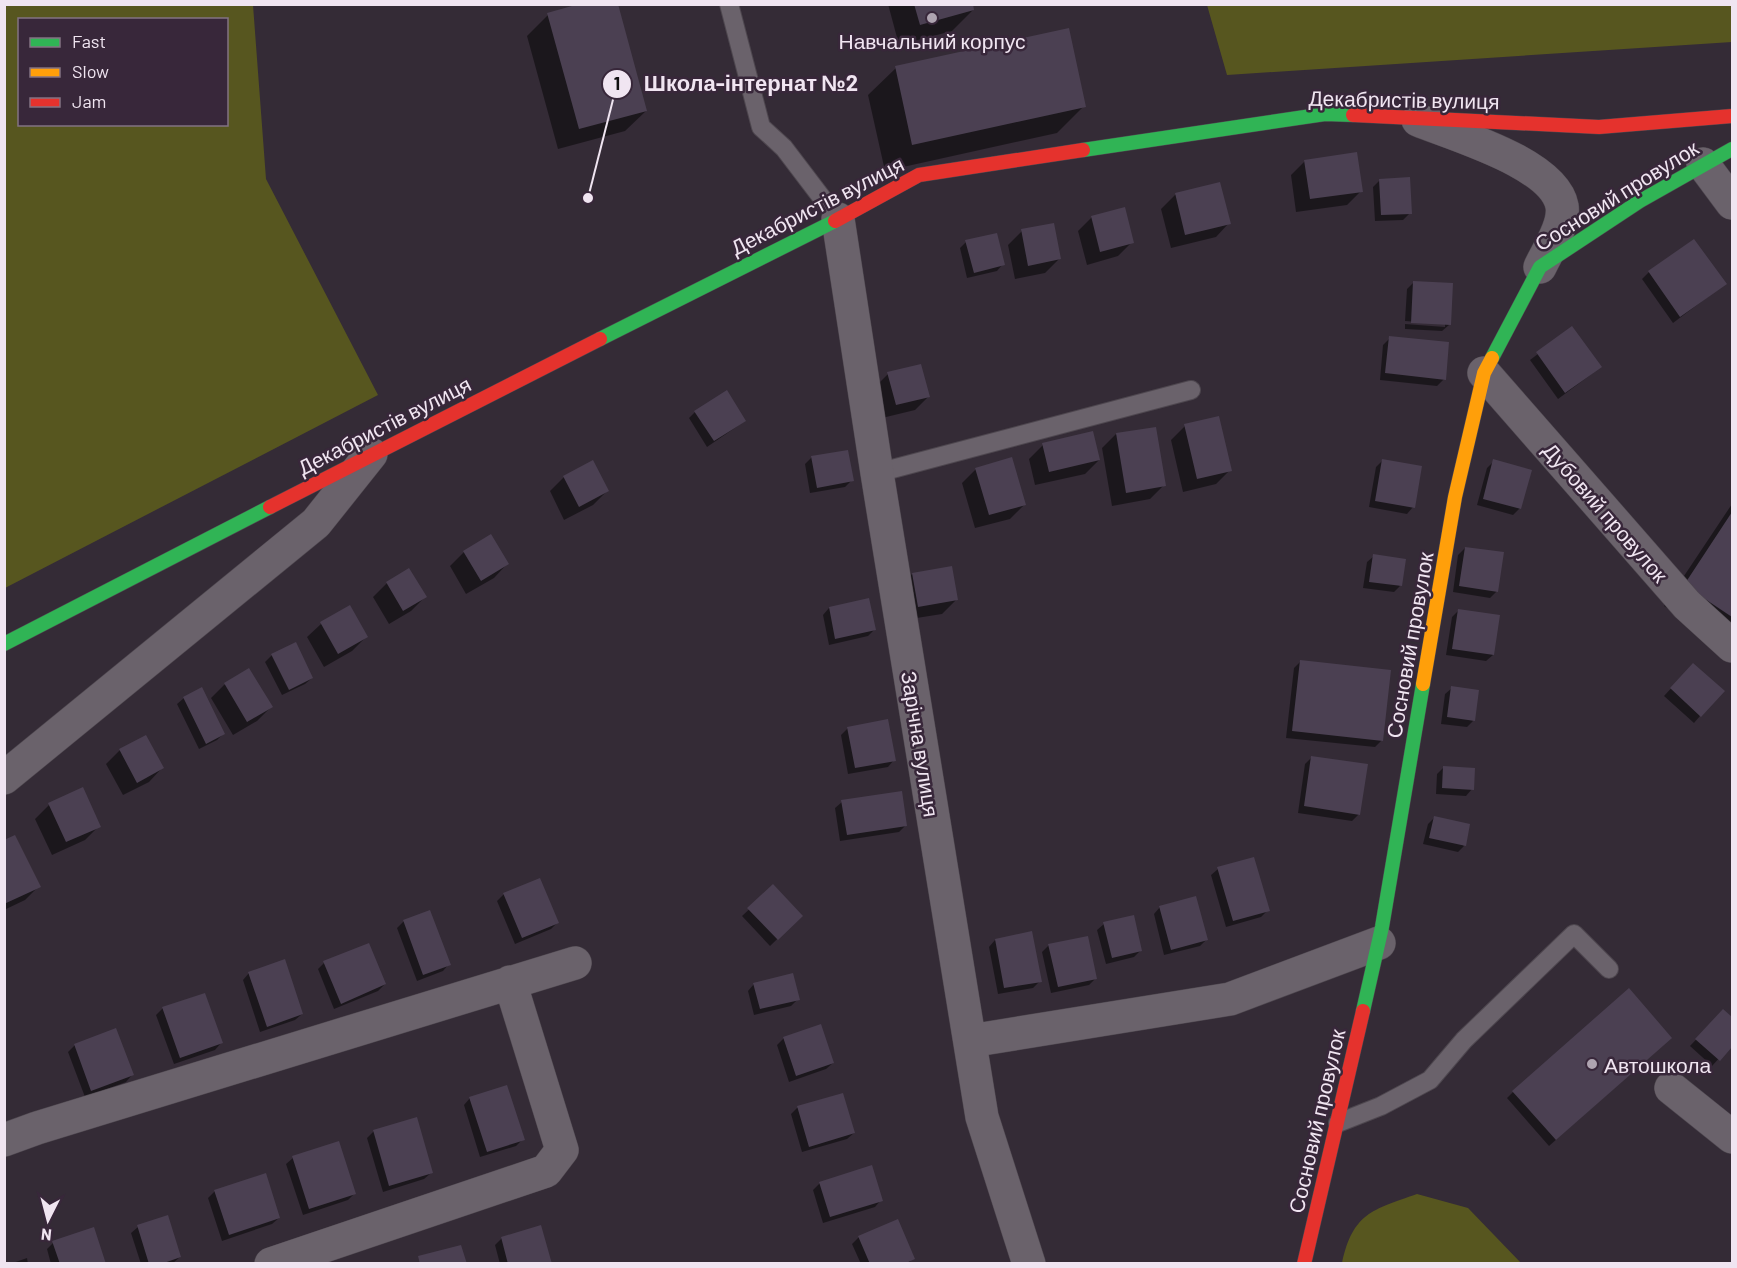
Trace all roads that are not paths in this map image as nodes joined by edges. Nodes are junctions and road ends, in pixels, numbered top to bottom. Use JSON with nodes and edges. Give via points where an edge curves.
{"nodes":[{"id":1,"x":729,"y":4,"type":"edge"},
{"id":2,"x":1732,"y":117,"type":"edge"},
{"id":3,"x":1414,"y":118,"type":"junction"},
{"id":4,"x":1732,"y":149,"type":"edge"},
{"id":5,"x":1703,"y":164,"type":"junction"},
{"id":6,"x":1732,"y":203,"type":"edge"},
{"id":7,"x":838,"y":219,"type":"junction"},
{"id":8,"x":1540,"y":267,"type":"junction"},
{"id":9,"x":1484,"y":373,"type":"junction"},
{"id":10,"x":1191,"y":390,"type":"dead end"},
{"id":11,"x":371,"y":454,"type":"junction"},
{"id":12,"x":877,"y":473,"type":"junction"},
{"id":13,"x":4,"y":644,"type":"edge"},
{"id":14,"x":1732,"y":646,"type":"edge"},
{"id":15,"x":4,"y":778,"type":"edge"},
{"id":16,"x":1379,"y":943,"type":"junction"},
{"id":17,"x":575,"y":963,"type":"dead end"},
{"id":18,"x":1610,"y":969,"type":"dead end"},
{"id":19,"x":510,"y":982,"type":"junction"},
{"id":20,"x":970,"y":1041,"type":"junction"},
{"id":21,"x":1671,"y":1088,"type":"dead end"},
{"id":22,"x":1338,"y":1123,"type":"junction"},
{"id":23,"x":1732,"y":1137,"type":"edge"},
{"id":24,"x":4,"y":1140,"type":"edge"},
{"id":25,"x":272,"y":1263,"type":"edge"},
{"id":26,"x":1029,"y":1263,"type":"edge"},
{"id":27,"x":1304,"y":1263,"type":"edge"}],
"edges":[{"from":1,"to":7,"type":"lane","via":[[761,127],[784,148]]},
{"from":2,"to":3,"type":"street","name":"Декабристів вулиця","via":[[1599,127]]},
{"from":3,"to":7,"type":"street","name":"Декабристів вулиця","via":[[1325,114],[919,175]]},
{"from":3,"to":8,"type":"street","via":[[1532,169],[1556,192],[1562,207],[1560,224]]},
{"from":4,"to":5,"type":"street","name":"Сосновий провулок"},
{"from":5,"to":6,"type":"street"},
{"from":5,"to":8,"type":"street","name":"Сосновий провулок"},
{"from":7,"to":11,"type":"street","name":"Декабристів вулиця"},
{"from":7,"to":12,"type":"street","name":"Зарічна вулиця"},
{"from":8,"to":9,"type":"street","name":"Сосновий провулок"},
{"from":9,"to":14,"type":"street","name":"Дубовий провулок","via":[[1687,605]]},
{"from":9,"to":16,"type":"street","name":"Сосновий провулок","via":[[1455,497]]},
{"from":10,"to":12,"type":"lane"},
{"from":11,"to":13,"type":"street","name":"Декабристів вулиця"},
{"from":11,"to":15,"type":"street","via":[[316,523]]},
{"from":12,"to":20,"type":"street","name":"Зарічна вулиця"},
{"from":16,"to":20,"type":"street","via":[[1230,999]]},
{"from":16,"to":22,"type":"street","name":"Сосновий провулок"},
{"from":17,"to":19,"type":"street"},
{"from":18,"to":22,"type":"lane","via":[[1574,934],[1464,1040],[1430,1080],[1382,1106]]},
{"from":19,"to":24,"type":"street"},
{"from":19,"to":25,"type":"street","via":[[562,1150],[546,1171]]},
{"from":20,"to":26,"type":"street","name":"Зарічна вулиця","via":[[982,1117]]},
{"from":21,"to":23,"type":"street"},
{"from":22,"to":27,"type":"street","name":"Сосновий провулок"}]}
